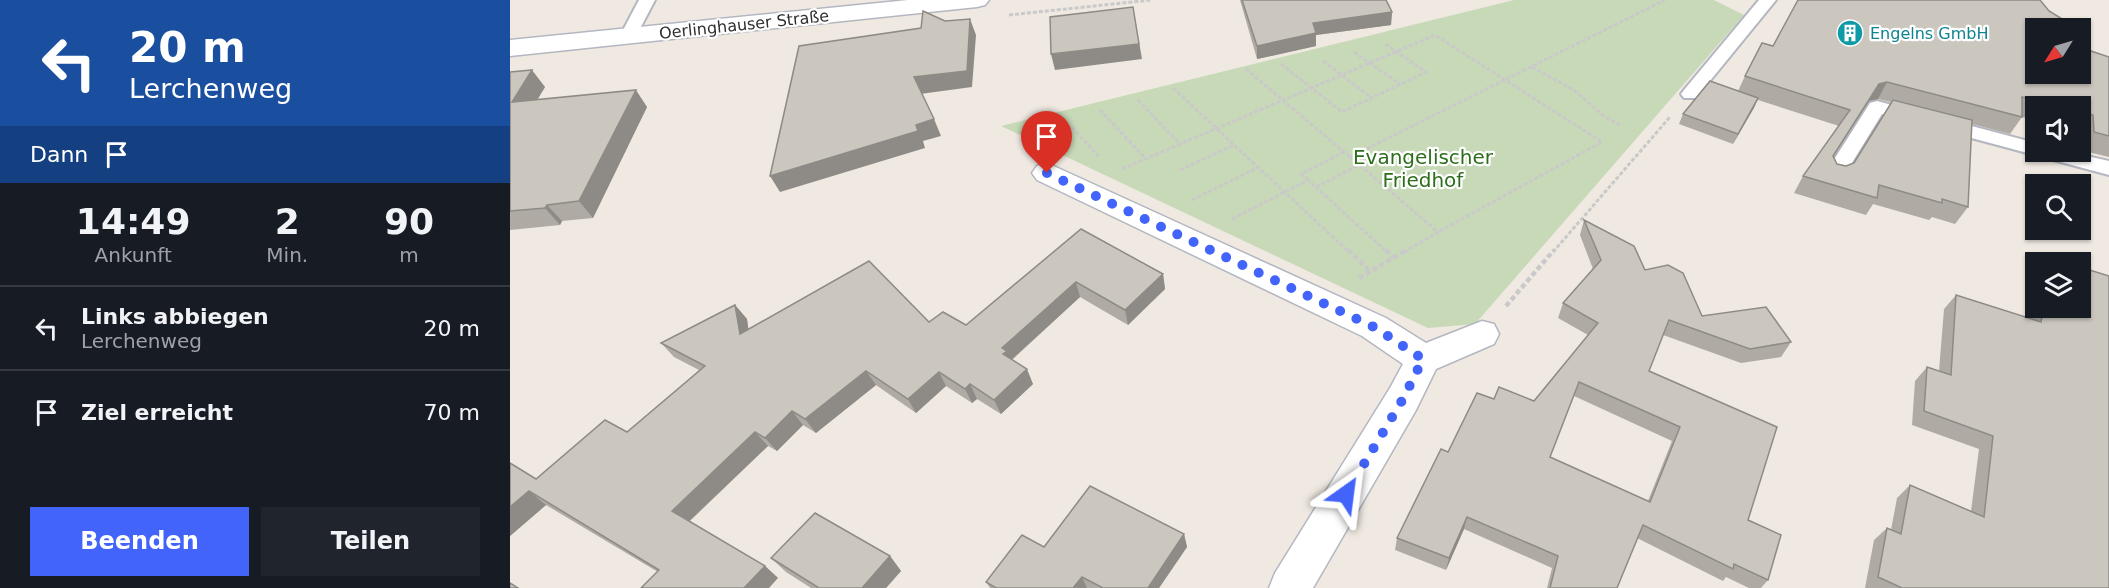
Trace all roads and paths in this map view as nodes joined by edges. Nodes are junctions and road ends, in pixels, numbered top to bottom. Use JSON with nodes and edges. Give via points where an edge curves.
{"nodes":[{"id":1,"x":647,"y":0,"type":"edge"},
{"id":2,"x":977,"y":0,"type":"edge"},
{"id":3,"x":1665,"y":0,"type":"edge"},
{"id":4,"x":1768,"y":0,"type":"edge"},
{"id":5,"x":628,"y":36,"type":"junction"},
{"id":6,"x":1384,"y":43,"type":"dead end"},
{"id":7,"x":510,"y":48,"type":"edge"},
{"id":8,"x":1396,"y":51,"type":"junction"},
{"id":9,"x":1354,"y":52,"type":"dead end"},
{"id":10,"x":1323,"y":61,"type":"dead end"},
{"id":11,"x":1370,"y":63,"type":"junction"},
{"id":12,"x":1281,"y":64,"type":"dead end"},
{"id":13,"x":1532,"y":66,"type":"junction"},
{"id":14,"x":1246,"y":69,"type":"dead end"},
{"id":15,"x":1341,"y":75,"type":"junction"},
{"id":16,"x":1505,"y":80,"type":"junction"},
{"id":17,"x":1400,"y":84,"type":"junction"},
{"id":18,"x":1173,"y":88,"type":"dead end"},
{"id":19,"x":1311,"y":88,"type":"junction"},
{"id":20,"x":1690,"y":94,"type":"joint"},
{"id":21,"x":1372,"y":98,"type":"junction"},
{"id":22,"x":1138,"y":100,"type":"dead end"},
{"id":23,"x":1283,"y":100,"type":"junction"},
{"id":24,"x":1100,"y":111,"type":"dead end"},
{"id":25,"x":1622,"y":126,"type":"dead end"},
{"id":26,"x":1072,"y":127,"type":"dead end"},
{"id":27,"x":1216,"y":128,"type":"junction"},
{"id":28,"x":1180,"y":144,"type":"junction"},
{"id":29,"x":1234,"y":145,"type":"junction"},
{"id":30,"x":2025,"y":146,"type":"edge"},
{"id":31,"x":1344,"y":152,"type":"junction"},
{"id":32,"x":1350,"y":157,"type":"junction"},
{"id":33,"x":1099,"y":158,"type":"dead end"},
{"id":34,"x":1146,"y":159,"type":"junction"},
{"id":35,"x":2085,"y":162,"type":"edge"},
{"id":36,"x":1359,"y":165,"type":"junction"},
{"id":37,"x":1258,"y":167,"type":"junction"},
{"id":38,"x":2109,"y":168,"type":"edge"},
{"id":39,"x":1180,"y":170,"type":"dead end"},
{"id":40,"x":1047,"y":173,"type":"dead end"},
{"id":41,"x":1113,"y":173,"type":"dead end"},
{"id":42,"x":1835,"y":174,"type":"edge"},
{"id":43,"x":1308,"y":180,"type":"junction"},
{"id":44,"x":1316,"y":187,"type":"junction"},
{"id":45,"x":1284,"y":192,"type":"junction"},
{"id":46,"x":1183,"y":204,"type":"dead end"},
{"id":47,"x":1438,"y":232,"type":"junction"},
{"id":48,"x":1197,"y":243,"type":"junction"},
{"id":49,"x":1394,"y":258,"type":"junction"},
{"id":50,"x":1370,"y":271,"type":"junction"},
{"id":51,"x":1325,"y":303,"type":"junction"},
{"id":52,"x":1482,"y":334,"type":"joint"},
{"id":53,"x":1423,"y":359,"type":"junction"},
{"id":54,"x":1290,"y":588,"type":"edge"}],
"edges":[{"from":1,"to":5,"type":"lane"},
{"from":2,"to":5,"type":"street","name":"Oerlinghauser Straße"},
{"from":3,"to":13,"type":"path"},
{"from":4,"to":20,"type":"lane"},
{"from":5,"to":7,"type":"street","name":"Oerlinghauser Straße"},
{"from":6,"to":8,"type":"path"},
{"from":8,"to":11,"type":"path"},
{"from":8,"to":16,"type":"path","via":[[1435,34]]},
{"from":8,"to":17,"type":"path","via":[[1426,72]]},
{"from":9,"to":11,"type":"path"},
{"from":10,"to":15,"type":"path"},
{"from":11,"to":15,"type":"path"},
{"from":11,"to":17,"type":"path"},
{"from":12,"to":19,"type":"path"},
{"from":13,"to":16,"type":"path"},
{"from":13,"to":25,"type":"path","via":[[1574,90]]},
{"from":14,"to":23,"type":"path"},
{"from":15,"to":19,"type":"path"},
{"from":15,"to":21,"type":"path"},
{"from":16,"to":32,"type":"path"},
{"from":16,"to":47,"type":"path","via":[[1602,142]]},
{"from":17,"to":21,"type":"path"},
{"from":18,"to":27,"type":"path"},
{"from":19,"to":21,"type":"path","via":[[1342,112]]},
{"from":19,"to":23,"type":"path"},
{"from":20,"to":52,"type":"path"},
{"from":22,"to":28,"type":"path"},
{"from":23,"to":27,"type":"path"},
{"from":23,"to":31,"type":"path"},
{"from":24,"to":34,"type":"path"},
{"from":26,"to":33,"type":"path"},
{"from":27,"to":28,"type":"path"},
{"from":27,"to":29,"type":"path"},
{"from":28,"to":34,"type":"path"},
{"from":29,"to":37,"type":"path"},
{"from":29,"to":39,"type":"path"},
{"from":30,"to":42,"type":"lane","via":[[1877,107]]},
{"from":31,"to":32,"type":"path"},
{"from":31,"to":43,"type":"path","via":[[1301,174]]},
{"from":32,"to":36,"type":"path"},
{"from":34,"to":41,"type":"path"},
{"from":35,"to":38,"type":"lane"},
{"from":36,"to":44,"type":"path"},
{"from":36,"to":47,"type":"path"},
{"from":37,"to":45,"type":"path"},
{"from":37,"to":46,"type":"path"},
{"from":40,"to":48,"type":"street"},
{"from":43,"to":44,"type":"path"},
{"from":43,"to":45,"type":"path"},
{"from":44,"to":49,"type":"path"},
{"from":45,"to":48,"type":"path","via":[[1209,231]]},
{"from":45,"to":50,"type":"path"},
{"from":47,"to":49,"type":"path"},
{"from":48,"to":51,"type":"street"},
{"from":49,"to":50,"type":"path"},
{"from":50,"to":51,"type":"path","via":[[1335,292]]},
{"from":51,"to":53,"type":"street","via":[[1374,327]]},
{"from":52,"to":53,"type":"street"},
{"from":53,"to":54,"type":"street"}]}
